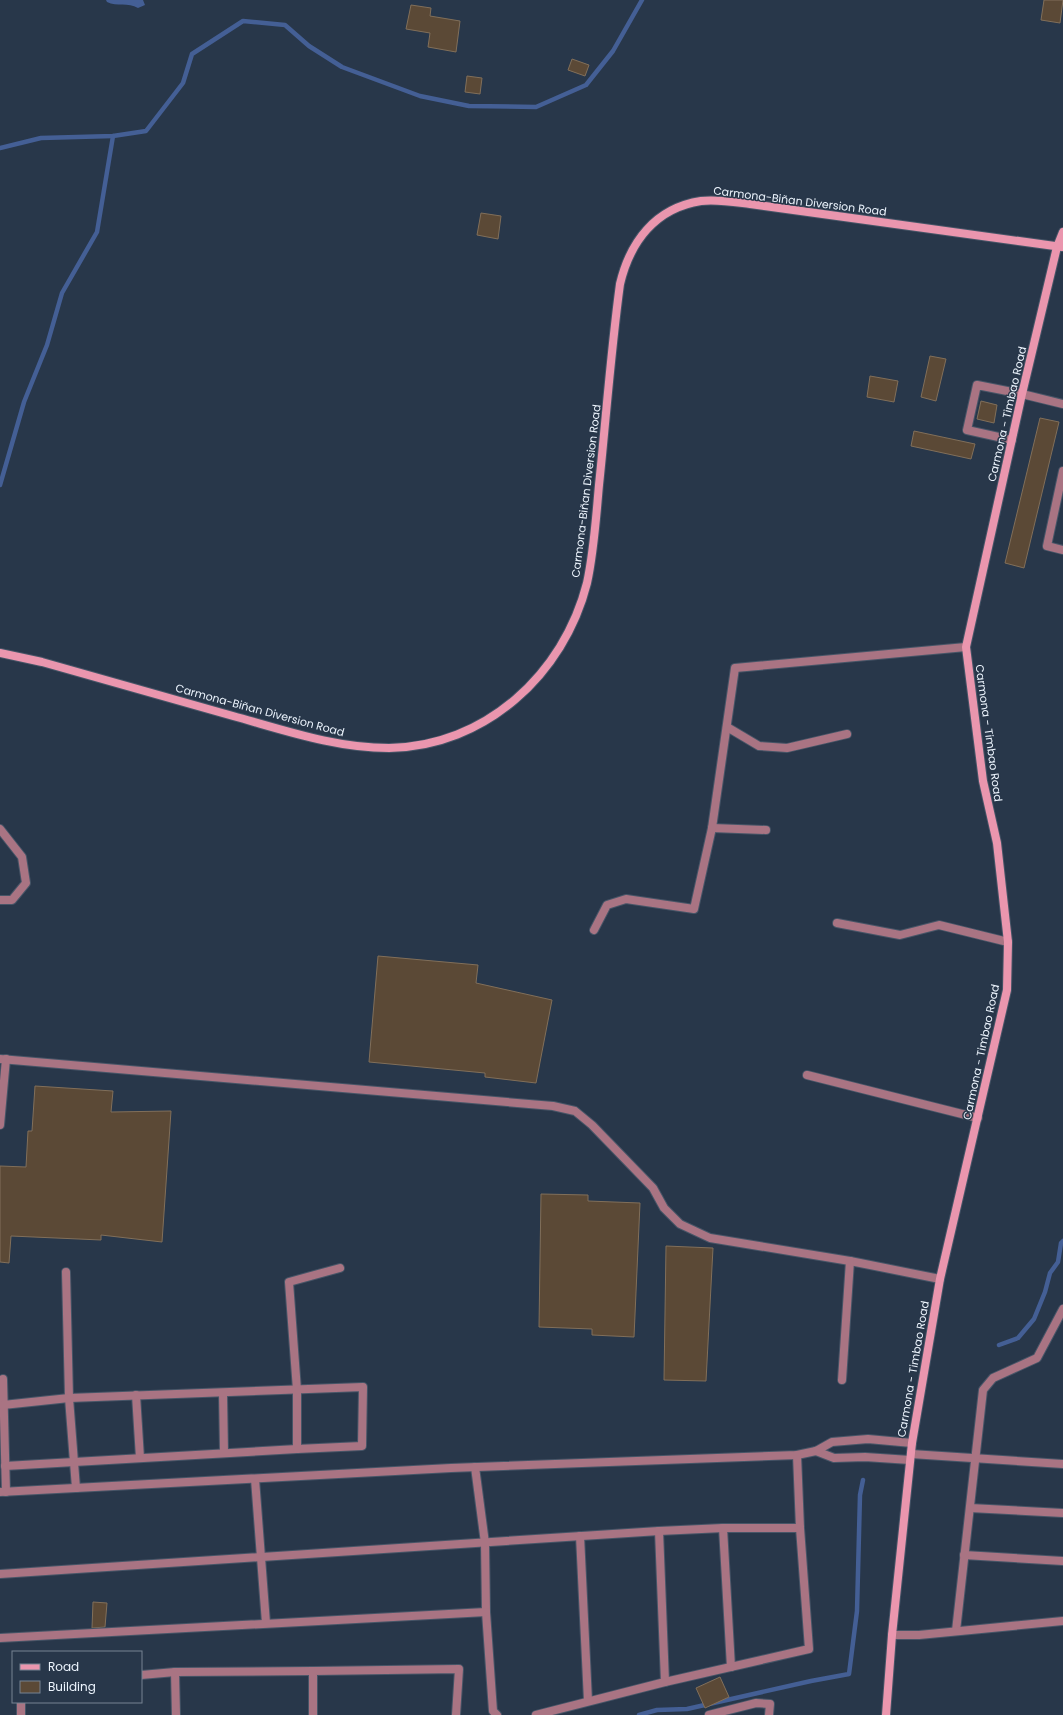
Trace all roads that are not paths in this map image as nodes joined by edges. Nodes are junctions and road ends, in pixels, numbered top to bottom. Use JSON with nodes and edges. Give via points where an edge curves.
{"nodes":[{"id":1,"x":1063,"y":232,"type":"edge"},
{"id":2,"x":1060,"y":247,"type":"edge"},
{"id":3,"x":1022,"y":394,"type":"junction"},
{"id":4,"x":1063,"y":404,"type":"edge"},
{"id":5,"x":1012,"y":440,"type":"junction"},
{"id":6,"x":1063,"y":471,"type":"edge"},
{"id":7,"x":1063,"y":550,"type":"edge"},
{"id":8,"x":966,"y":647,"type":"junction"},
{"id":9,"x":0,"y":652,"type":"edge"},
{"id":10,"x":727,"y":727,"type":"junction"},
{"id":11,"x":847,"y":734,"type":"dead end"},
{"id":12,"x":712,"y":828,"type":"junction"},
{"id":13,"x":0,"y":829,"type":"edge"},
{"id":14,"x":766,"y":830,"type":"dead end"},
{"id":15,"x":0,"y":900,"type":"edge"},
{"id":16,"x":837,"y":923,"type":"dead end"},
{"id":17,"x":594,"y":930,"type":"dead end"},
{"id":18,"x":1008,"y":942,"type":"junction"},
{"id":19,"x":3,"y":1059,"type":"edge"},
{"id":20,"x":808,"y":1075,"type":"dead end"},
{"id":21,"x":978,"y":1118,"type":"junction"},
{"id":22,"x":0,"y":1125,"type":"edge"},
{"id":23,"x":850,"y":1261,"type":"junction"},
{"id":24,"x":340,"y":1268,"type":"dead end"},
{"id":25,"x":66,"y":1272,"type":"dead end"},
{"id":26,"x":940,"y":1279,"type":"junction"},
{"id":27,"x":1063,"y":1310,"type":"edge"},
{"id":28,"x":3,"y":1379,"type":"dead end"},
{"id":29,"x":842,"y":1380,"type":"dead end"},
{"id":30,"x":297,"y":1390,"type":"junction"},
{"id":31,"x":223,"y":1393,"type":"junction"},
{"id":32,"x":136,"y":1395,"type":"junction"},
{"id":33,"x":69,"y":1398,"type":"junction"},
{"id":34,"x":3,"y":1405,"type":"junction"},
{"id":35,"x":912,"y":1443,"type":"junction"},
{"id":36,"x":296,"y":1449,"type":"junction"},
{"id":37,"x":816,"y":1451,"type":"junction"},
{"id":38,"x":224,"y":1453,"type":"junction"},
{"id":39,"x":798,"y":1455,"type":"junction"},
{"id":40,"x":910,"y":1457,"type":"junction"},
{"id":41,"x":140,"y":1458,"type":"junction"},
{"id":42,"x":975,"y":1459,"type":"junction"},
{"id":43,"x":74,"y":1462,"type":"junction"},
{"id":44,"x":1063,"y":1464,"type":"edge"},
{"id":45,"x":5,"y":1466,"type":"junction"},
{"id":46,"x":475,"y":1467,"type":"junction"},
{"id":47,"x":255,"y":1479,"type":"junction"},
{"id":48,"x":76,"y":1488,"type":"junction"},
{"id":49,"x":3,"y":1492,"type":"edge"},
{"id":50,"x":970,"y":1508,"type":"junction"},
{"id":51,"x":1063,"y":1513,"type":"edge"},
{"id":52,"x":723,"y":1528,"type":"junction"},
{"id":53,"x":800,"y":1528,"type":"junction"},
{"id":54,"x":659,"y":1531,"type":"junction"},
{"id":55,"x":580,"y":1536,"type":"junction"},
{"id":56,"x":485,"y":1543,"type":"junction"},
{"id":57,"x":964,"y":1555,"type":"junction"},
{"id":58,"x":261,"y":1556,"type":"junction"},
{"id":59,"x":1063,"y":1561,"type":"edge"},
{"id":60,"x":0,"y":1574,"type":"edge"},
{"id":61,"x":486,"y":1612,"type":"junction"},
{"id":62,"x":1063,"y":1621,"type":"edge"},
{"id":63,"x":266,"y":1624,"type":"junction"},
{"id":64,"x":956,"y":1631,"type":"junction"},
{"id":65,"x":892,"y":1636,"type":"junction"},
{"id":66,"x":0,"y":1638,"type":"edge"},
{"id":67,"x":731,"y":1667,"type":"junction"},
{"id":68,"x":313,"y":1671,"type":"junction"},
{"id":69,"x":175,"y":1672,"type":"junction"},
{"id":70,"x":142,"y":1674,"type":"edge"},
{"id":71,"x":665,"y":1682,"type":"junction"},
{"id":72,"x":588,"y":1701,"type":"junction"},
{"id":73,"x":21,"y":1703,"type":"edge"},
{"id":74,"x":21,"y":1715,"type":"edge"},
{"id":75,"x":176,"y":1715,"type":"edge"},
{"id":76,"x":313,"y":1715,"type":"edge"},
{"id":77,"x":456,"y":1715,"type":"edge"},
{"id":78,"x":497,"y":1715,"type":"edge"},
{"id":79,"x":536,"y":1715,"type":"edge"},
{"id":80,"x":710,"y":1715,"type":"edge"},
{"id":81,"x":769,"y":1715,"type":"edge"},
{"id":82,"x":886,"y":1715,"type":"edge"}],
"edges":[{"from":1,"to":2,"type":"main road","name":"Carmona - Timbao Road"},
{"from":2,"to":3,"type":"main road","name":"Carmona - Timbao Road"},
{"from":2,"to":9,"type":"main road","name":"Carmona-Biñan Diversion Road","via":[[712,200],[681,206],[652,224],[643,232],[630,252],[620,284],[591,558],[580,605],[557,654],[542,674],[512,704],[463,732],[427,744],[408,747],[344,745]]},
{"from":3,"to":4,"type":"street"},
{"from":3,"to":5,"type":"main road","name":"Carmona - Timbao Road"},
{"from":3,"to":5,"type":"street","via":[[977,385],[973,400],[967,430]]},
{"from":5,"to":8,"type":"main road","name":"Carmona - Timbao Road"},
{"from":6,"to":7,"type":"street","via":[[1047,546]]},
{"from":8,"to":10,"type":"street","via":[[735,668]]},
{"from":8,"to":18,"type":"main road","name":"Carmona - Timbao Road","via":[[983,781],[997,843]]},
{"from":10,"to":11,"type":"street","via":[[759,746],[787,748]]},
{"from":10,"to":12,"type":"street"},
{"from":12,"to":14,"type":"street"},
{"from":12,"to":17,"type":"street","via":[[694,909],[626,899],[607,906]]},
{"from":13,"to":15,"type":"street","via":[[22,857],[26,883],[12,900]]},
{"from":16,"to":18,"type":"street","via":[[900,935],[939,925]]},
{"from":18,"to":21,"type":"main road","name":"Carmona - Timbao Road","via":[[1007,990]]},
{"from":19,"to":22,"type":"street"},
{"from":19,"to":23,"type":"street","via":[[574,1111],[592,1125],[653,1188],[664,1208],[680,1224],[710,1238]]},
{"from":20,"to":21,"type":"street"},
{"from":21,"to":26,"type":"main road","name":"Carmona - Timbao Road"},
{"from":23,"to":26,"type":"street"},
{"from":23,"to":29,"type":"street"},
{"from":24,"to":30,"type":"street","via":[[289,1282]]},
{"from":25,"to":33,"type":"street"},
{"from":26,"to":35,"type":"main road","name":"Carmona - Timbao Road"},
{"from":27,"to":42,"type":"street","via":[[1037,1358],[993,1378],[983,1390]]},
{"from":28,"to":34,"type":"street"},
{"from":30,"to":31,"type":"street"},
{"from":30,"to":36,"type":"street"},
{"from":30,"to":36,"type":"street","via":[[363,1387],[362,1446]]},
{"from":31,"to":32,"type":"street"},
{"from":31,"to":38,"type":"street"},
{"from":32,"to":33,"type":"street"},
{"from":32,"to":41,"type":"street"},
{"from":33,"to":34,"type":"street"},
{"from":33,"to":43,"type":"street"},
{"from":34,"to":45,"type":"street"},
{"from":35,"to":37,"type":"street","via":[[868,1439],[832,1442]]},
{"from":35,"to":40,"type":"main road","name":"Carmona - Timbao Road"},
{"from":36,"to":38,"type":"street"},
{"from":37,"to":39,"type":"street"},
{"from":37,"to":40,"type":"street","via":[[834,1458]]},
{"from":38,"to":41,"type":"street"},
{"from":39,"to":46,"type":"street"},
{"from":39,"to":53,"type":"street"},
{"from":40,"to":42,"type":"street"},
{"from":40,"to":65,"type":"main road","name":"Carmona - Timbao Road"},
{"from":41,"to":43,"type":"street"},
{"from":42,"to":44,"type":"street"},
{"from":42,"to":50,"type":"street"},
{"from":43,"to":45,"type":"street"},
{"from":43,"to":48,"type":"street"},
{"from":45,"to":49,"type":"street"},
{"from":46,"to":47,"type":"street"},
{"from":46,"to":56,"type":"street"},
{"from":47,"to":48,"type":"street"},
{"from":47,"to":58,"type":"street"},
{"from":48,"to":49,"type":"street"},
{"from":50,"to":51,"type":"street"},
{"from":50,"to":57,"type":"street"},
{"from":52,"to":53,"type":"street"},
{"from":52,"to":54,"type":"street"},
{"from":52,"to":67,"type":"street"},
{"from":53,"to":67,"type":"street","via":[[809,1649]]},
{"from":54,"to":55,"type":"street"},
{"from":54,"to":71,"type":"street"},
{"from":55,"to":56,"type":"street"},
{"from":55,"to":72,"type":"street"},
{"from":56,"to":58,"type":"street"},
{"from":56,"to":61,"type":"street"},
{"from":57,"to":59,"type":"street"},
{"from":57,"to":64,"type":"street"},
{"from":58,"to":60,"type":"street"},
{"from":58,"to":63,"type":"street"},
{"from":61,"to":63,"type":"street"},
{"from":61,"to":78,"type":"street","via":[[493,1711]]},
{"from":62,"to":64,"type":"street"},
{"from":63,"to":66,"type":"street"},
{"from":64,"to":65,"type":"street"},
{"from":65,"to":82,"type":"main road","name":"Carmona - Timbao Road"},
{"from":67,"to":71,"type":"street"},
{"from":68,"to":69,"type":"street"},
{"from":68,"to":76,"type":"street"},
{"from":68,"to":77,"type":"street","via":[[459,1669]]},
{"from":69,"to":70,"type":"street"},
{"from":69,"to":75,"type":"street"},
{"from":71,"to":72,"type":"street"},
{"from":72,"to":79,"type":"street"},
{"from":73,"to":74,"type":"street"},
{"from":80,"to":81,"type":"street","via":[[756,1703],[770,1704]]}]}
